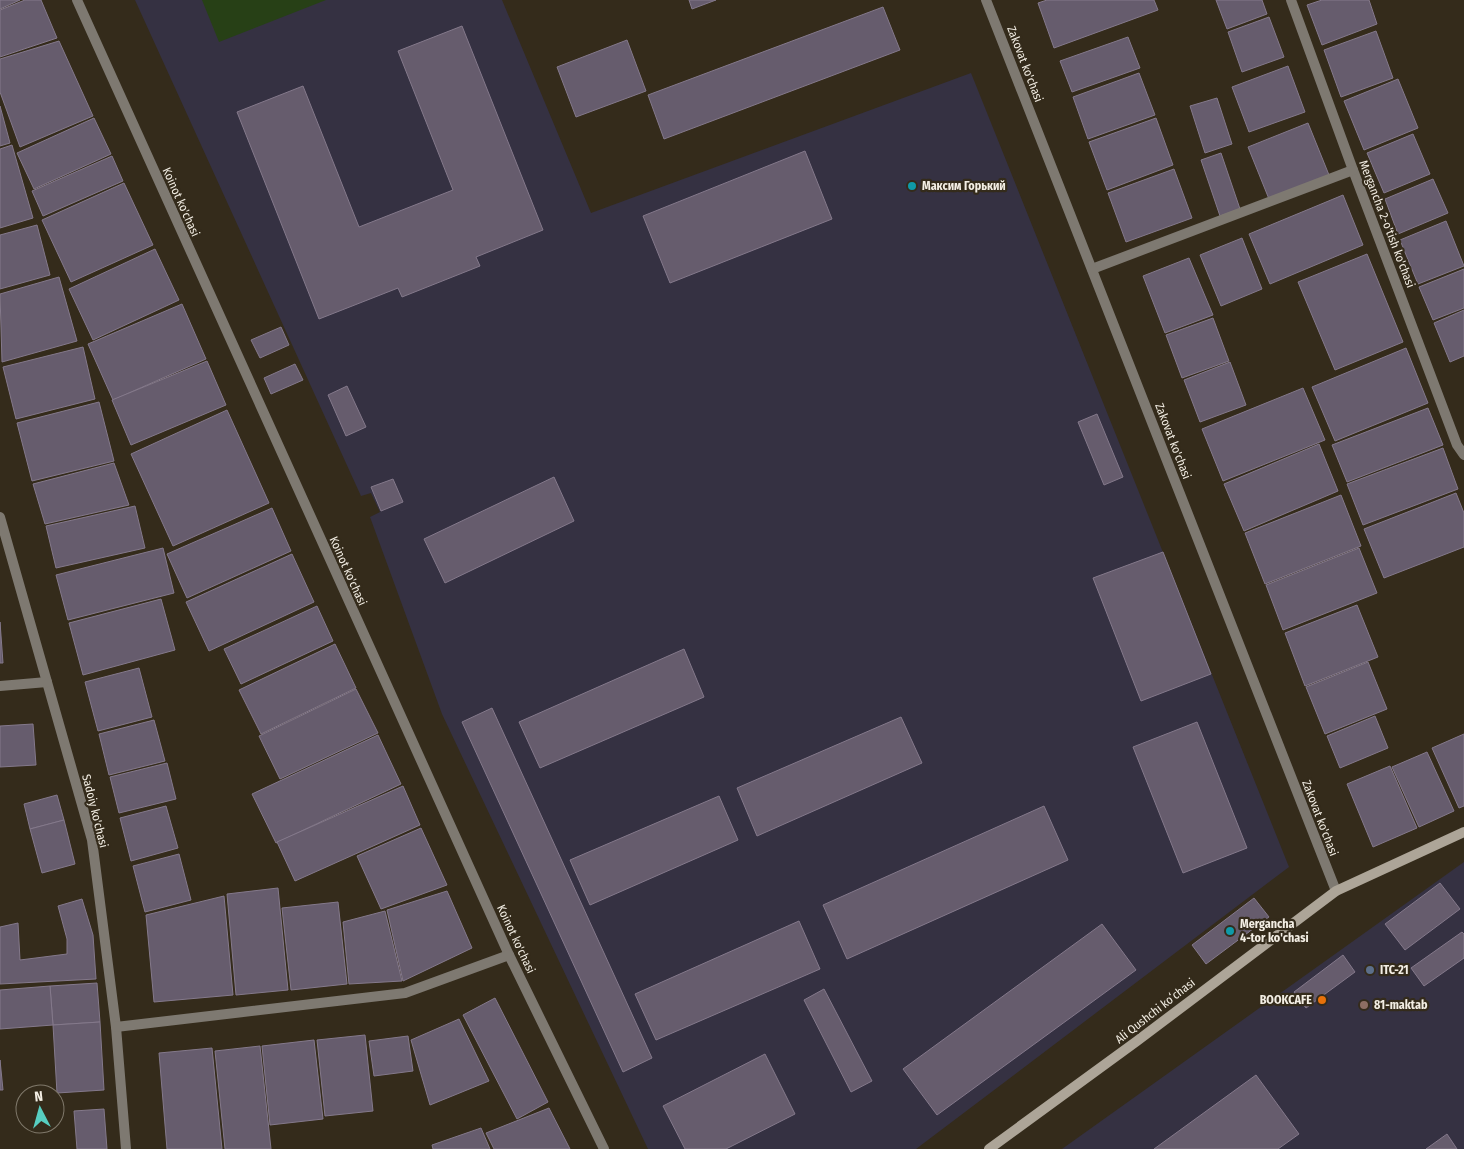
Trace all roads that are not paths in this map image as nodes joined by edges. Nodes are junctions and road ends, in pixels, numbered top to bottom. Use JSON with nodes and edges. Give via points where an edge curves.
{"nodes":[{"id":1,"x":77,"y":0,"type":"edge"},
{"id":2,"x":986,"y":0,"type":"edge"},
{"id":3,"x":1292,"y":0,"type":"edge"},
{"id":4,"x":1353,"y":170,"type":"junction"},
{"id":5,"x":1092,"y":269,"type":"junction"},
{"id":6,"x":1464,"y":455,"type":"edge"},
{"id":7,"x":0,"y":518,"type":"edge"},
{"id":8,"x":47,"y":682,"type":"junction"},
{"id":9,"x":0,"y":686,"type":"edge"},
{"id":10,"x":1464,"y":832,"type":"edge"},
{"id":11,"x":1336,"y":891,"type":"junction"},
{"id":12,"x":509,"y":954,"type":"junction"},
{"id":13,"x":116,"y":1027,"type":"junction"},
{"id":14,"x":126,"y":1149,"type":"edge"},
{"id":15,"x":604,"y":1149,"type":"edge"},
{"id":16,"x":989,"y":1149,"type":"edge"}],
"edges":[{"from":1,"to":12,"type":"street","name":"Koinot ko'chasi"},
{"from":2,"to":5,"type":"street","name":"Zakovat ko'chasi"},
{"from":3,"to":4,"type":"street","name":"Mergancha 2-o'tish ko'chasi"},
{"from":4,"to":5,"type":"street"},
{"from":4,"to":6,"type":"street","name":"Mergancha 2-o'tish ko'chasi"},
{"from":5,"to":11,"type":"street","name":"Zakovat ko'chasi"},
{"from":7,"to":8,"type":"street","name":"Sadoiy ko'chasi"},
{"from":8,"to":9,"type":"street"},
{"from":8,"to":13,"type":"street","name":"Sadoiy ko'chasi","via":[[92,840]]},
{"from":10,"to":11,"type":"main road"},
{"from":11,"to":16,"type":"main road","name":"Ali Qushchi koʻchasi"},
{"from":12,"to":13,"type":"street","via":[[404,992]]},
{"from":12,"to":15,"type":"street","name":"Koinot ko'chasi"},
{"from":13,"to":14,"type":"street","name":"Sadoiy ko'chasi"}]}
